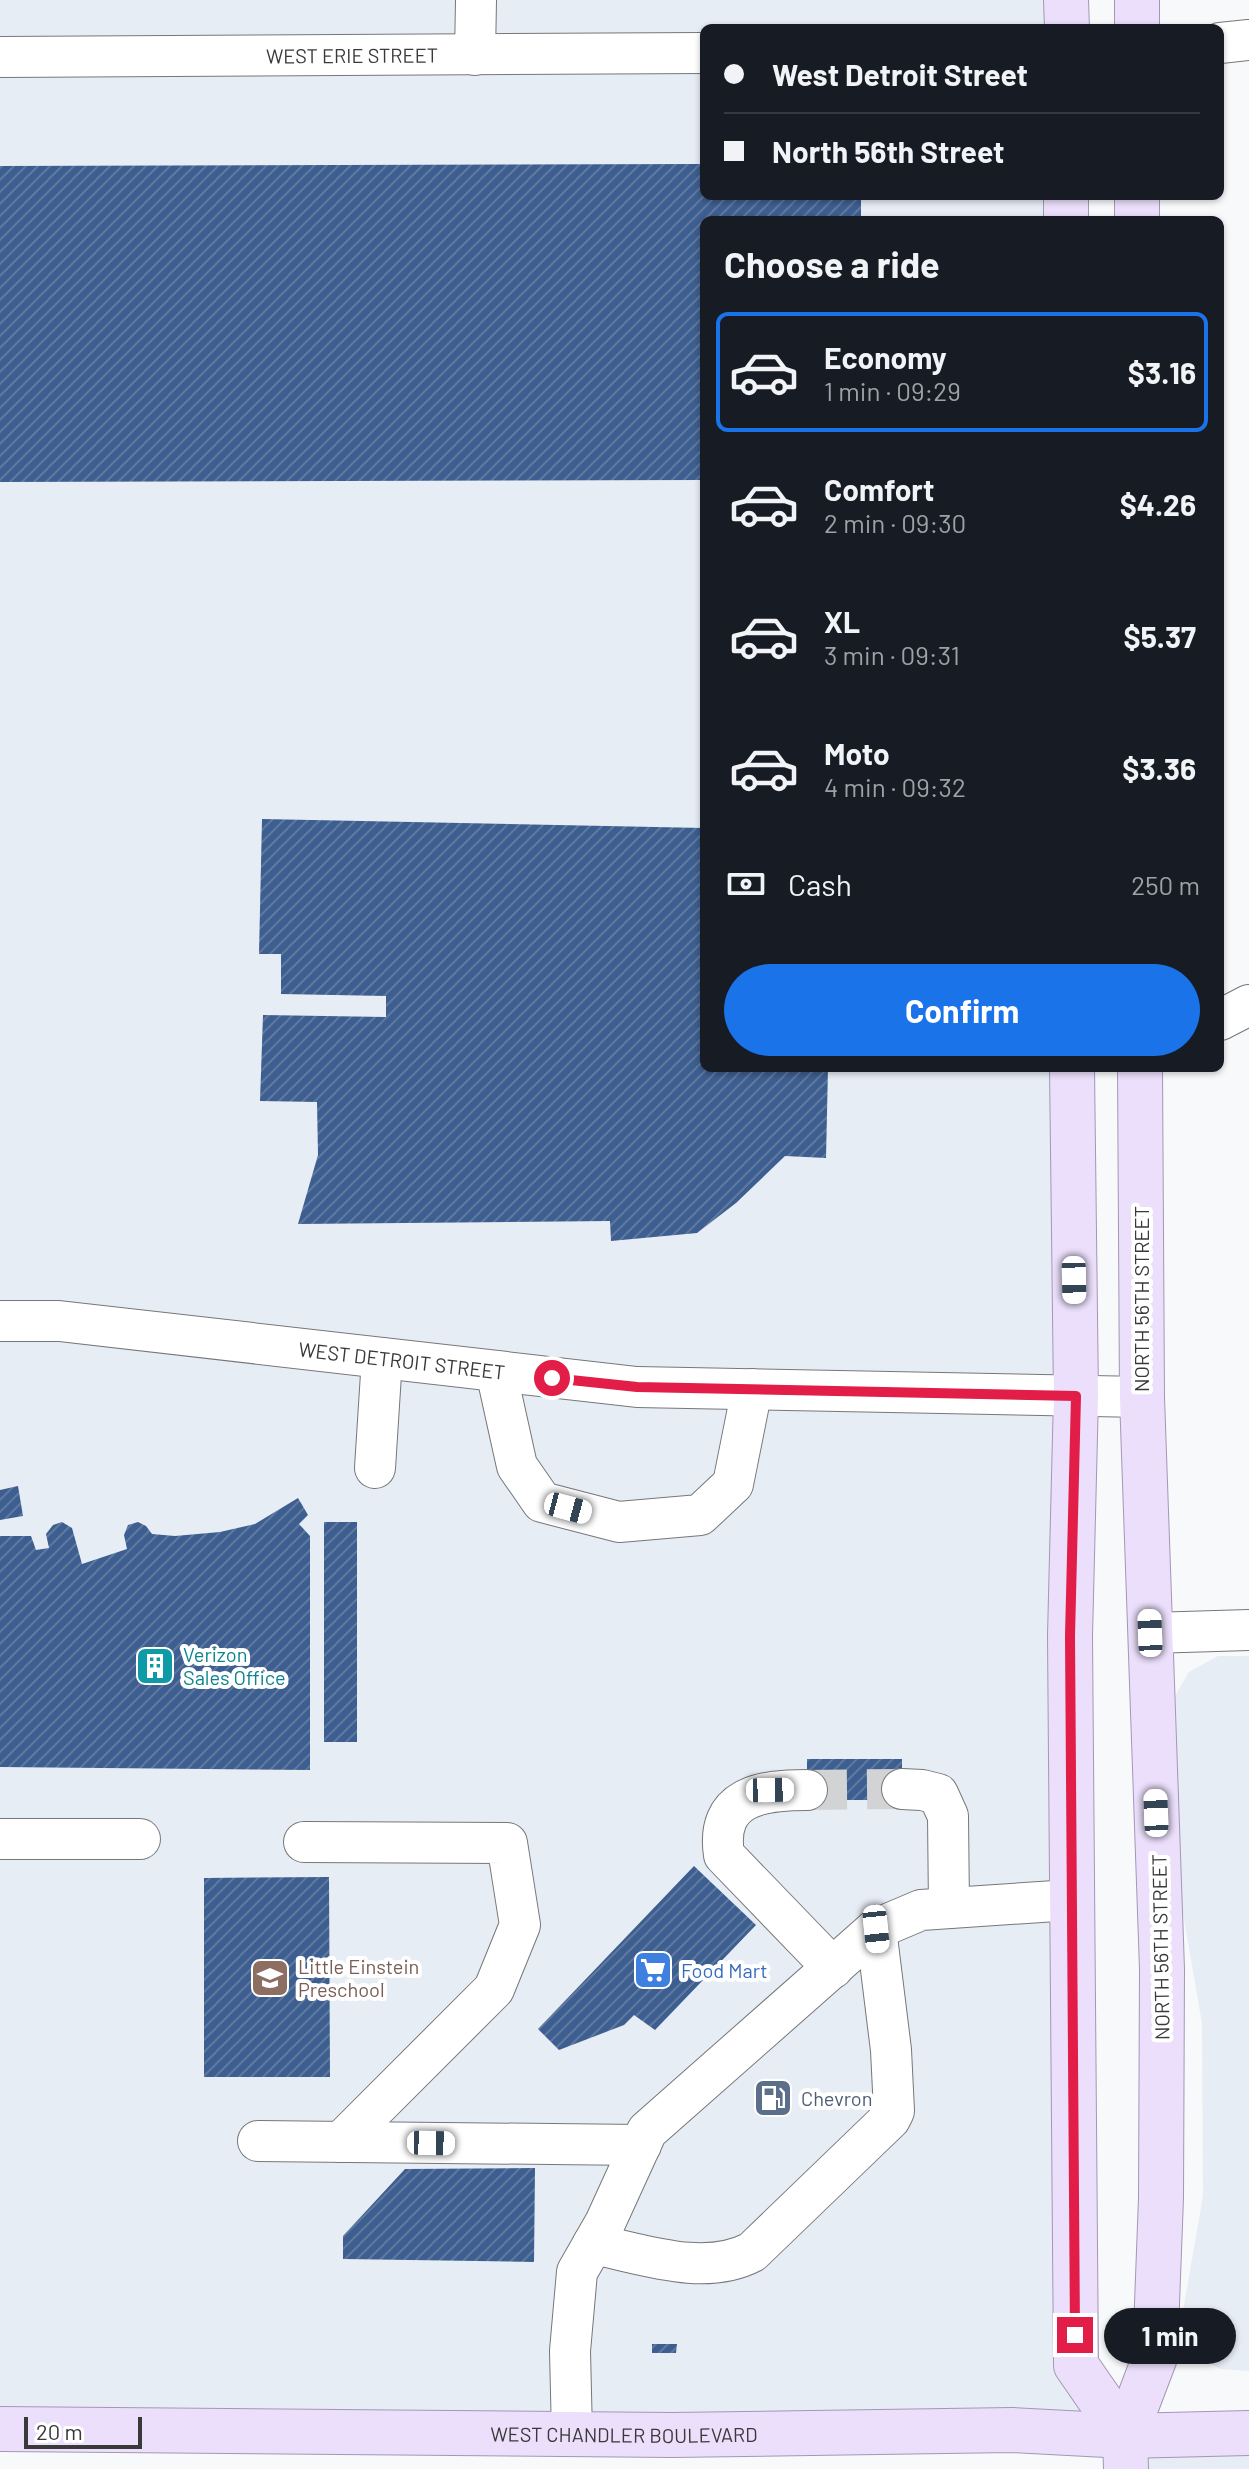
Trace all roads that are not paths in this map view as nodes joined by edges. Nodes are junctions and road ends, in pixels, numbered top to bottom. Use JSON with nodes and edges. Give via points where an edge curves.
{"nodes":[{"id":1,"x":476,"y":0,"type":"edge"},
{"id":2,"x":1066,"y":0,"type":"edge"},
{"id":3,"x":1137,"y":0,"type":"edge"},
{"id":4,"x":1067,"y":24,"type":"edge"},
{"id":5,"x":1137,"y":24,"type":"edge"},
{"id":6,"x":1249,"y":40,"type":"edge"},
{"id":7,"x":1224,"y":43,"type":"edge"},
{"id":8,"x":700,"y":53,"type":"edge"},
{"id":9,"x":475,"y":55,"type":"junction"},
{"id":10,"x":0,"y":57,"type":"edge"},
{"id":11,"x":1249,"y":1005,"type":"edge"},
{"id":12,"x":1224,"y":1018,"type":"edge"},
{"id":13,"x":1072,"y":1072,"type":"edge"},
{"id":14,"x":1140,"y":1072,"type":"edge"},
{"id":15,"x":0,"y":1321,"type":"edge"},
{"id":16,"x":382,"y":1358,"type":"junction"},
{"id":17,"x":496,"y":1371,"type":"junction"},
{"id":18,"x":752,"y":1389,"type":"junction"},
{"id":19,"x":1076,"y":1396,"type":"junction"},
{"id":20,"x":1142,"y":1397,"type":"junction"},
{"id":21,"x":375,"y":1468,"type":"dead end"},
{"id":22,"x":1249,"y":1630,"type":"edge"},
{"id":23,"x":1150,"y":1633,"type":"junction"},
{"id":24,"x":902,"y":1789,"type":"tunnel mouth"},
{"id":25,"x":807,"y":1790,"type":"tunnel mouth"},
{"id":26,"x":0,"y":1839,"type":"edge"},
{"id":27,"x":140,"y":1839,"type":"dead end"},
{"id":28,"x":304,"y":1842,"type":"dead end"},
{"id":29,"x":1071,"y":1900,"type":"junction"},
{"id":30,"x":949,"y":1908,"type":"junction"},
{"id":31,"x":876,"y":1929,"type":"junction"},
{"id":32,"x":833,"y":1968,"type":"junction"},
{"id":33,"x":258,"y":2141,"type":"dead end"},
{"id":34,"x":341,"y":2142,"type":"junction"},
{"id":35,"x":641,"y":2145,"type":"junction"},
{"id":36,"x":593,"y":2244,"type":"junction"},
{"id":37,"x":0,"y":2429,"type":"edge"},
{"id":38,"x":1249,"y":2433,"type":"edge"},
{"id":39,"x":572,"y":2434,"type":"junction"},
{"id":40,"x":1126,"y":2453,"type":"edge"}],
"edges":[{"from":1,"to":9,"type":"street"},
{"from":2,"to":4,"type":"main road"},
{"from":3,"to":5,"type":"main road"},
{"from":6,"to":7,"type":"street"},
{"from":8,"to":9,"type":"street","name":"WEST ERIE STREET"},
{"from":9,"to":10,"type":"street","name":"WEST ERIE STREET"},
{"from":11,"to":12,"type":"street"},
{"from":13,"to":19,"type":"main road"},
{"from":14,"to":20,"type":"main road","name":"NORTH 56TH STREET"},
{"from":15,"to":16,"type":"street","name":"WEST DETROIT STREET","via":[[59,1321]]},
{"from":16,"to":17,"type":"street","name":"WEST DETROIT STREET"},
{"from":16,"to":21,"type":"street"},
{"from":17,"to":18,"type":"street","name":"WEST DETROIT STREET","via":[[637,1387]]},
{"from":17,"to":18,"type":"street","via":[[517,1466],[542,1502],[619,1522],[700,1515],[733,1484]]},
{"from":18,"to":19,"type":"street","name":"WEST DETROIT STREET"},
{"from":19,"to":20,"type":"street","name":"WEST DETROIT STREET"},
{"from":19,"to":29,"type":"main road"},
{"from":20,"to":23,"type":"main road","name":"NORTH 56TH STREET"},
{"from":22,"to":23,"type":"street"},
{"from":23,"to":40,"type":"main road","name":"NORTH 56TH STREET","via":[[1162,1969],[1160,2214],[1155,2357]]},
{"from":24,"to":30,"type":"street","via":[[938,1794],[948,1816]]},
{"from":25,"to":32,"type":"street","via":[[770,1790],[747,1798],[731,1813],[721,1834],[724,1855]]},
{"from":26,"to":27,"type":"street"},
{"from":28,"to":34,"type":"street","via":[[507,1843],[520,1925],[494,1989]]},
{"from":29,"to":30,"type":"street"},
{"from":29,"to":40,"type":"main road","via":[[1076,2365]]},
{"from":30,"to":31,"type":"street","via":[[921,1910]]},
{"from":31,"to":32,"type":"street"},
{"from":31,"to":36,"type":"street","via":[[891,2050],[890,2119],[752,2252],[734,2261],[677,2261]]},
{"from":32,"to":35,"type":"street","via":[[647,2131]]},
{"from":33,"to":34,"type":"street"},
{"from":34,"to":35,"type":"street"},
{"from":35,"to":36,"type":"street"},
{"from":36,"to":39,"type":"street","via":[[577,2272],[570,2351]]},
{"from":37,"to":39,"type":"main road","name":"WEST CHANDLER BOULEVARD"},
{"from":38,"to":40,"type":"main road","name":"WEST CHANDLER BOULEVARD"},
{"from":39,"to":40,"type":"main road","name":"WEST CHANDLER BOULEVARD","via":[[1012,2430]]}]}
